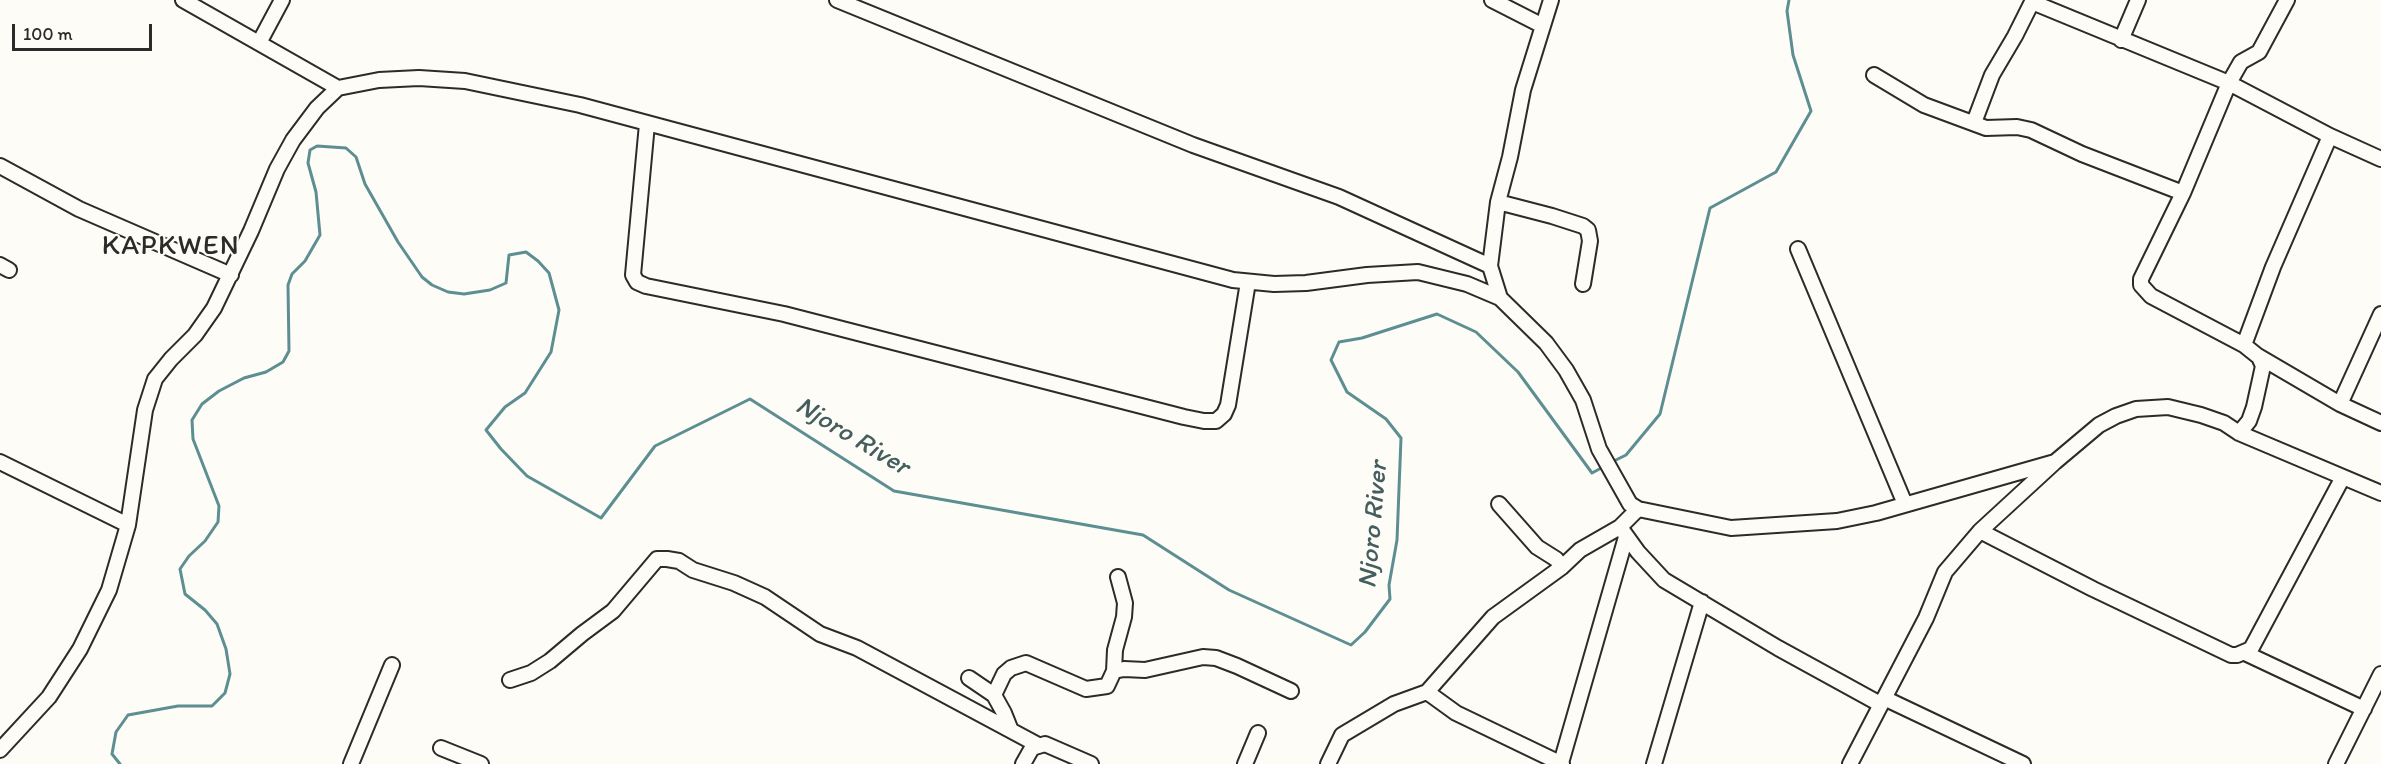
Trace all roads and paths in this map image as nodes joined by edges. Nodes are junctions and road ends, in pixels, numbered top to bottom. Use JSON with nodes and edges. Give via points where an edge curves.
{"nodes":[{"id":1,"x":183,"y":0,"type":"edge"},
{"id":2,"x":282,"y":0,"type":"edge"},
{"id":3,"x":837,"y":0,"type":"edge"},
{"id":4,"x":1492,"y":0,"type":"edge"},
{"id":5,"x":1551,"y":0,"type":"edge"},
{"id":6,"x":2138,"y":0,"type":"edge"},
{"id":7,"x":2287,"y":0,"type":"edge"},
{"id":8,"x":2033,"y":1,"type":"edge"},
{"id":9,"x":863,"y":5,"type":"edge"},
{"id":10,"x":1543,"y":26,"type":"junction"},
{"id":11,"x":2121,"y":40,"type":"junction"},
{"id":12,"x":259,"y":43,"type":"junction"},
{"id":13,"x":1874,"y":75,"type":"dead end"},
{"id":14,"x":2229,"y":83,"type":"junction"},
{"id":15,"x":338,"y":88,"type":"junction"},
{"id":16,"x":1972,"y":122,"type":"junction"},
{"id":17,"x":647,"y":124,"type":"junction"},
{"id":18,"x":2330,"y":136,"type":"junction"},
{"id":19,"x":2381,"y":159,"type":"edge"},
{"id":20,"x":0,"y":166,"type":"edge"},
{"id":21,"x":2183,"y":193,"type":"junction"},
{"id":22,"x":1498,"y":202,"type":"junction"},
{"id":23,"x":1798,"y":249,"type":"dead end"},
{"id":24,"x":1490,"y":266,"type":"junction"},
{"id":25,"x":231,"y":275,"type":"junction"},
{"id":26,"x":1248,"y":282,"type":"junction"},
{"id":27,"x":1583,"y":284,"type":"dead end"},
{"id":28,"x":1500,"y":298,"type":"junction"},
{"id":29,"x":2381,"y":314,"type":"edge"},
{"id":30,"x":2244,"y":345,"type":"junction"},
{"id":31,"x":2256,"y":355,"type":"junction"},
{"id":32,"x":2340,"y":404,"type":"junction"},
{"id":33,"x":2381,"y":423,"type":"edge"},
{"id":34,"x":2240,"y":433,"type":"junction"},
{"id":35,"x":0,"y":462,"type":"edge"},
{"id":36,"x":2055,"y":462,"type":"junction"},
{"id":37,"x":2343,"y":477,"type":"junction"},
{"id":38,"x":2381,"y":493,"type":"edge"},
{"id":39,"x":1499,"y":504,"type":"dead end"},
{"id":40,"x":1905,"y":504,"type":"junction"},
{"id":41,"x":1638,"y":509,"type":"junction"},
{"id":42,"x":128,"y":525,"type":"junction"},
{"id":43,"x":1980,"y":531,"type":"junction"},
{"id":44,"x":1623,"y":532,"type":"junction"},
{"id":45,"x":1562,"y":567,"type":"junction"},
{"id":46,"x":1118,"y":577,"type":"dead end"},
{"id":47,"x":1702,"y":602,"type":"junction"},
{"id":48,"x":2246,"y":653,"type":"junction"},
{"id":49,"x":392,"y":664,"type":"dead end"},
{"id":50,"x":1114,"y":671,"type":"junction"},
{"id":51,"x":2381,"y":674,"type":"edge"},
{"id":52,"x":969,"y":678,"type":"dead end"},
{"id":53,"x":510,"y":680,"type":"dead end"},
{"id":54,"x":1291,"y":691,"type":"dead end"},
{"id":55,"x":1427,"y":692,"type":"junction"},
{"id":56,"x":994,"y":695,"type":"junction"},
{"id":57,"x":1882,"y":701,"type":"junction"},
{"id":58,"x":2364,"y":709,"type":"junction"},
{"id":59,"x":1010,"y":728,"type":"junction"},
{"id":60,"x":1258,"y":733,"type":"dead end"},
{"id":61,"x":1038,"y":745,"type":"junction"},
{"id":62,"x":441,"y":748,"type":"dead end"},
{"id":63,"x":0,"y":750,"type":"edge"},
{"id":64,"x":351,"y":764,"type":"edge"},
{"id":65,"x":481,"y":764,"type":"edge"},
{"id":66,"x":1023,"y":764,"type":"edge"},
{"id":67,"x":1091,"y":764,"type":"edge"},
{"id":68,"x":1245,"y":764,"type":"edge"},
{"id":69,"x":1328,"y":764,"type":"edge"},
{"id":70,"x":1561,"y":764,"type":"edge"},
{"id":71,"x":1654,"y":764,"type":"edge"},
{"id":72,"x":1850,"y":764,"type":"edge"},
{"id":73,"x":2023,"y":764,"type":"edge"},
{"id":74,"x":2336,"y":764,"type":"edge"}],
"edges":[{"from":1,"to":12,"type":"street"},
{"from":2,"to":12,"type":"street"},
{"from":3,"to":9,"type":"street"},
{"from":4,"to":10,"type":"street"},
{"from":5,"to":10,"type":"street"},
{"from":6,"to":11,"type":"street"},
{"from":7,"to":14,"type":"street","via":[[2259,51],[2241,62]]},
{"from":8,"to":11,"type":"street"},
{"from":8,"to":16,"type":"street","via":[[1992,75]]},
{"from":9,"to":24,"type":"street","via":[[1192,145],[1339,197]]},
{"from":10,"to":22,"type":"street","via":[[1523,90]]},
{"from":11,"to":14,"type":"street"},
{"from":12,"to":15,"type":"street"},
{"from":13,"to":16,"type":"street","via":[[1924,105]]},
{"from":14,"to":18,"type":"street"},
{"from":14,"to":21,"type":"street"},
{"from":15,"to":17,"type":"street","via":[[379,80],[465,81],[580,105]]},
{"from":15,"to":25,"type":"street","via":[[293,140]]},
{"from":16,"to":21,"type":"street","via":[[1986,128],[2031,130]]},
{"from":17,"to":26,"type":"street"},
{"from":17,"to":26,"type":"street","via":[[633,275],[646,286],[784,314],[1216,421],[1228,405]]},
{"from":18,"to":19,"type":"street"},
{"from":18,"to":30,"type":"street"},
{"from":20,"to":25,"type":"street","via":[[79,209]]},
{"from":21,"to":30,"type":"street","via":[[2144,270],[2141,285],[2151,296]]},
{"from":22,"to":24,"type":"street"},
{"from":22,"to":27,"type":"street","via":[[1588,230],[1590,241]]},
{"from":23,"to":40,"type":"street"},
{"from":24,"to":28,"type":"street"},
{"from":25,"to":42,"type":"street","via":[[195,335],[155,379],[145,410]]},
{"from":26,"to":28,"type":"street","via":[[1306,283],[1418,272],[1467,284]]},
{"from":28,"to":41,"type":"street","via":[[1546,343],[1566,370],[1582,400],[1599,449],[1630,504]]},
{"from":29,"to":32,"type":"street"},
{"from":30,"to":31,"type":"street"},
{"from":31,"to":32,"type":"street"},
{"from":31,"to":34,"type":"street","via":[[2263,363],[2261,381],[2249,421]]},
{"from":32,"to":33,"type":"street"},
{"from":34,"to":36,"type":"street","via":[[2224,423],[2168,407],[2126,411],[2099,425]]},
{"from":34,"to":37,"type":"street"},
{"from":35,"to":42,"type":"street"},
{"from":36,"to":40,"type":"street"},
{"from":36,"to":43,"type":"street"},
{"from":37,"to":38,"type":"street"},
{"from":37,"to":48,"type":"street"},
{"from":39,"to":45,"type":"street","via":[[1537,547]]},
{"from":40,"to":41,"type":"street","via":[[1837,521],[1731,528]]},
{"from":41,"to":44,"type":"street"},
{"from":42,"to":63,"type":"street","via":[[109,590],[80,649],[49,697]]},
{"from":43,"to":48,"type":"street","via":[[2231,655]]},
{"from":43,"to":57,"type":"street","via":[[1945,572],[1926,618]]},
{"from":44,"to":45,"type":"street","via":[[1580,550]]},
{"from":44,"to":47,"type":"street","via":[[1664,580]]},
{"from":44,"to":70,"type":"street"},
{"from":45,"to":55,"type":"street","via":[[1493,617]]},
{"from":46,"to":50,"type":"street","via":[[1125,610]]},
{"from":47,"to":57,"type":"street","via":[[1778,648]]},
{"from":47,"to":71,"type":"street"},
{"from":48,"to":58,"type":"street"},
{"from":49,"to":64,"type":"street"},
{"from":50,"to":54,"type":"street","via":[[1216,658]]},
{"from":50,"to":56,"type":"street","via":[[1107,686],[1086,689],[1031,664],[1020,664],[1004,674]]},
{"from":51,"to":58,"type":"street"},
{"from":52,"to":56,"type":"street"},
{"from":53,"to":59,"type":"street","via":[[550,661],[613,611],[657,559],[667,559],[765,597],[820,634],[857,648]]},
{"from":55,"to":69,"type":"street","via":[[1394,704],[1354,726],[1342,735]]},
{"from":55,"to":70,"type":"street","via":[[1456,713]]},
{"from":56,"to":59,"type":"street"},
{"from":57,"to":72,"type":"street"},
{"from":57,"to":73,"type":"street"},
{"from":58,"to":74,"type":"street"},
{"from":59,"to":61,"type":"street"},
{"from":60,"to":68,"type":"street"},
{"from":61,"to":66,"type":"street"},
{"from":61,"to":67,"type":"street","via":[[1045,744]]},
{"from":62,"to":65,"type":"street"}]}
